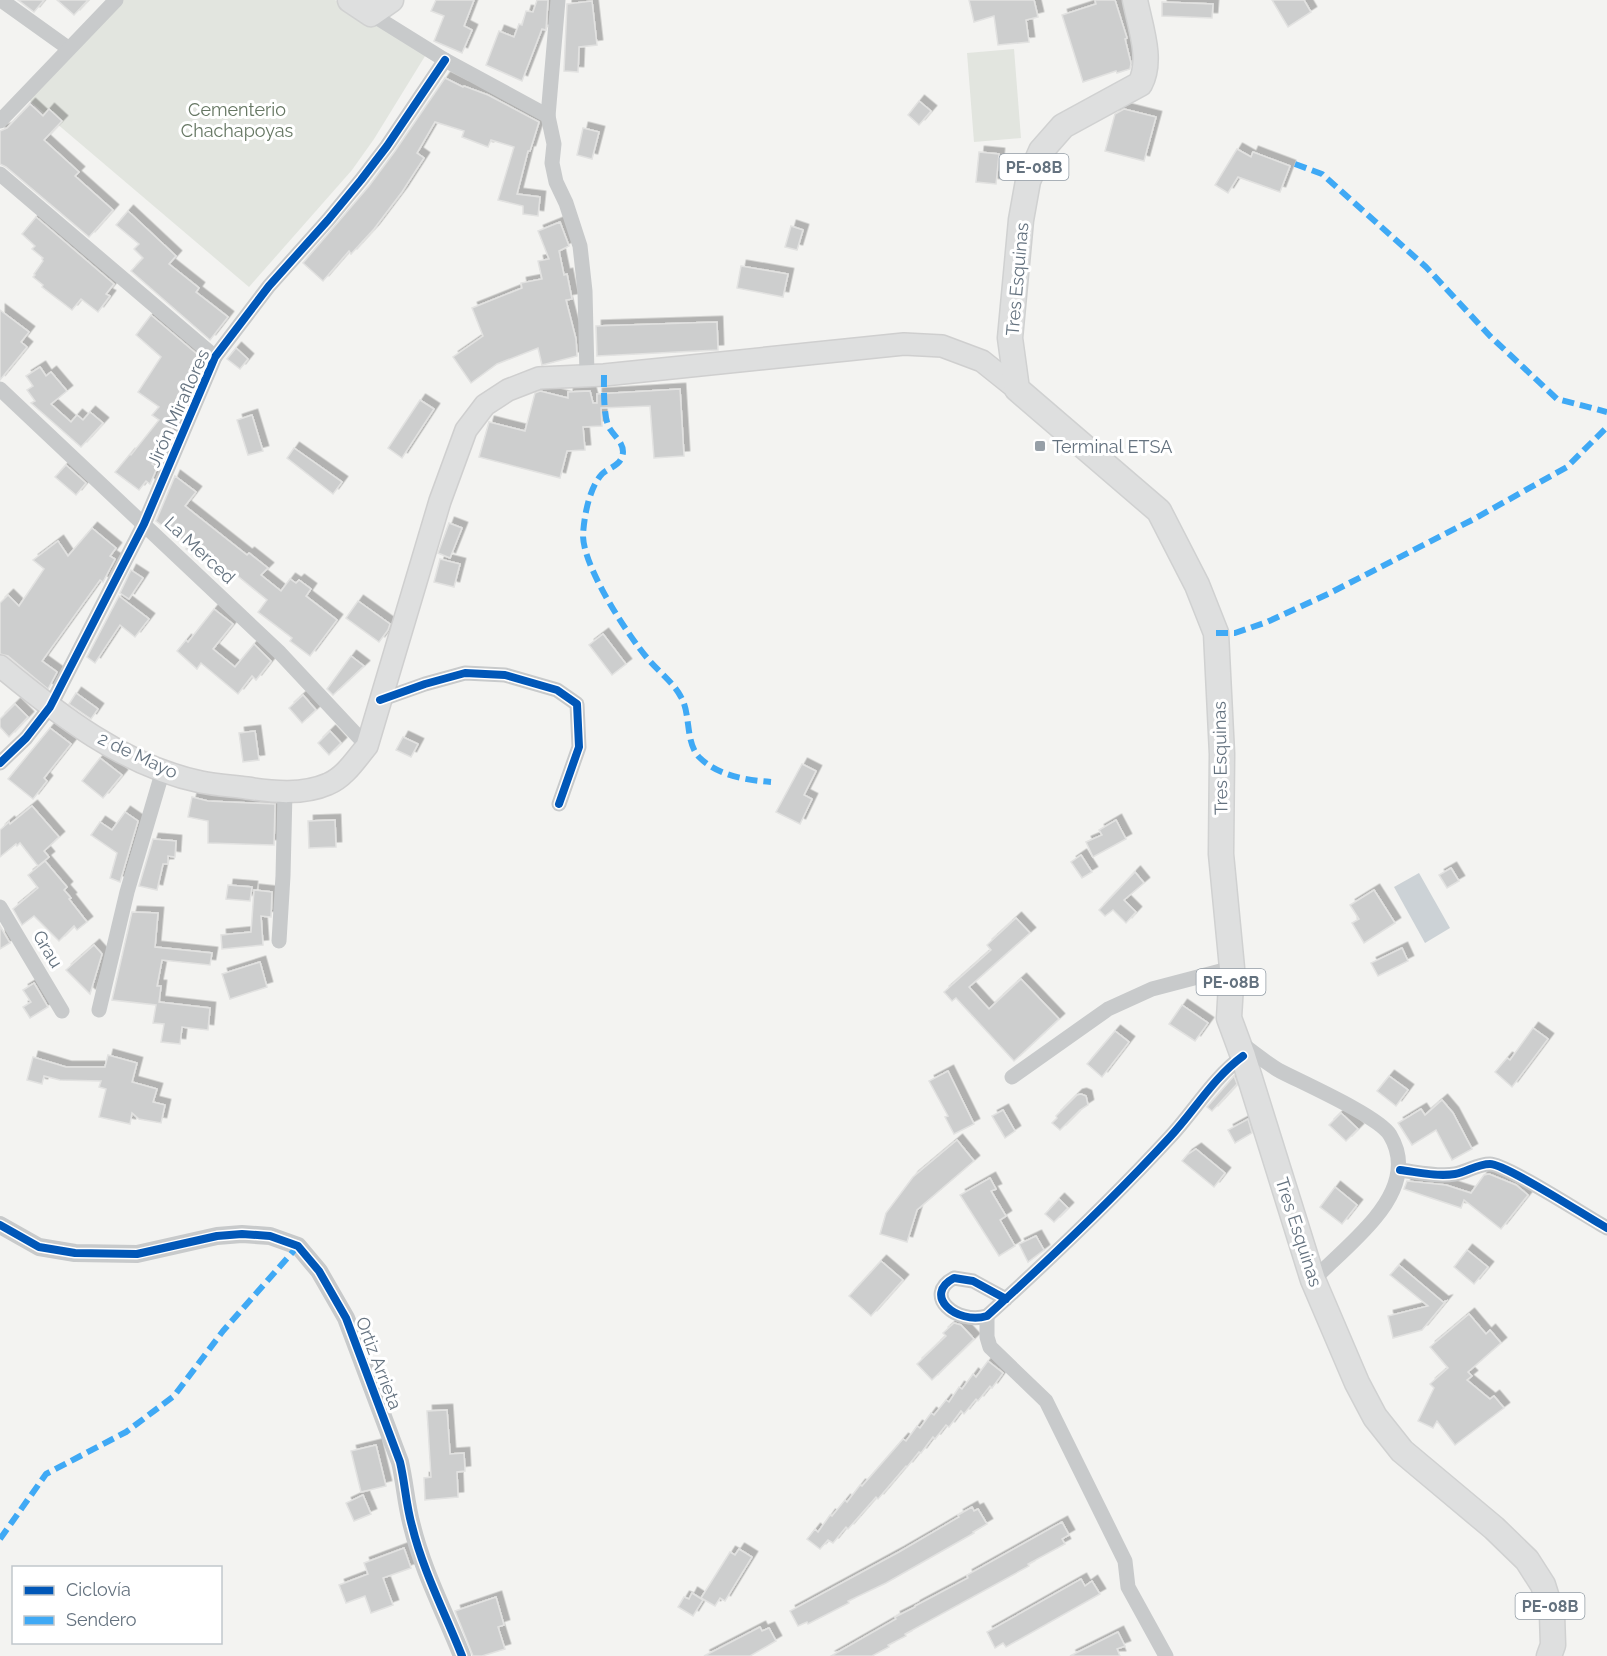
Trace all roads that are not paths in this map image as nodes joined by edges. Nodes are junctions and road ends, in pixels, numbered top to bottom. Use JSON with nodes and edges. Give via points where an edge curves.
{"nodes":[{"id":1,"x":1,"y":0,"type":"edge"},
{"id":2,"x":116,"y":0,"type":"edge"},
{"id":3,"x":351,"y":0,"type":"edge"},
{"id":4,"x":392,"y":0,"type":"edge"},
{"id":5,"x":558,"y":0,"type":"edge"},
{"id":6,"x":1135,"y":0,"type":"edge"},
{"id":7,"x":371,"y":14,"type":"junction"},
{"id":8,"x":68,"y":48,"type":"junction"},
{"id":9,"x":445,"y":60,"type":"junction"},
{"id":10,"x":548,"y":116,"type":"junction"},
{"id":11,"x":0,"y":121,"type":"edge"},
{"id":12,"x":0,"y":174,"type":"edge"},
{"id":13,"x":215,"y":357,"type":"junction"},
{"id":14,"x":587,"y":375,"type":"junction"},
{"id":15,"x":0,"y":389,"type":"edge"},
{"id":16,"x":1017,"y":389,"type":"junction"},
{"id":17,"x":144,"y":524,"type":"junction"},
{"id":18,"x":0,"y":666,"type":"edge"},
{"id":19,"x":380,"y":700,"type":"junction"},
{"id":20,"x":50,"y":707,"type":"junction"},
{"id":21,"x":367,"y":746,"type":"junction"},
{"id":22,"x":0,"y":763,"type":"edge"},
{"id":23,"x":163,"y":771,"type":"junction"},
{"id":24,"x":291,"y":791,"type":"junction"},
{"id":25,"x":559,"y":804,"type":"dead end"},
{"id":26,"x":0,"y":907,"type":"edge"},
{"id":27,"x":279,"y":941,"type":"dead end"},
{"id":28,"x":1232,"y":968,"type":"junction"},
{"id":29,"x":99,"y":1010,"type":"dead end"},
{"id":30,"x":62,"y":1011,"type":"dead end"},
{"id":31,"x":1240,"y":1048,"type":"junction"},
{"id":32,"x":1012,"y":1077,"type":"dead end"},
{"id":33,"x":1400,"y":1170,"type":"junction"},
{"id":34,"x":0,"y":1225,"type":"edge"},
{"id":35,"x":1607,"y":1228,"type":"edge"},
{"id":36,"x":1313,"y":1280,"type":"junction"},
{"id":37,"x":1006,"y":1299,"type":"junction"},
{"id":38,"x":987,"y":1316,"type":"junction"},
{"id":39,"x":462,"y":1656,"type":"edge"},
{"id":40,"x":1166,"y":1656,"type":"edge"},
{"id":41,"x":1549,"y":1656,"type":"edge"}],
"edges":[{"from":1,"to":8,"type":"street"},
{"from":2,"to":8,"type":"street"},
{"from":3,"to":7,"type":"highway"},
{"from":4,"to":7,"type":"highway"},
{"from":5,"to":10,"type":"street"},
{"from":6,"to":16,"type":"highway","name":"Tres Esquinas","number":"PE-08B","via":[[1146,63],[1140,84],[1063,126],[1041,151],[1028,181],[1010,338]]},
{"from":7,"to":9,"type":"street"},
{"from":8,"to":11,"type":"street"},
{"from":9,"to":10,"type":"street"},
{"from":9,"to":13,"type":"street","name":"Jirón Miraflores","via":[[361,180],[269,286]]},
{"from":10,"to":14,"type":"street","via":[[556,182],[580,246]]},
{"from":12,"to":13,"type":"street"},
{"from":13,"to":17,"type":"street","name":"Jirón Miraflores"},
{"from":14,"to":16,"type":"main road","via":[[904,344],[942,346],[982,361]]},
{"from":14,"to":19,"type":"main road","via":[[539,378],[508,390],[485,405],[466,430],[423,554]]},
{"from":15,"to":17,"type":"street","name":"La Merced"},
{"from":16,"to":28,"type":"highway","name":"Tres Esquinas","number":"PE-08B","via":[[1159,511],[1197,585],[1216,633],[1222,754],[1221,854]]},
{"from":17,"to":20,"type":"street","name":"Jirón Miraflores"},
{"from":17,"to":21,"type":"street","name":"La Merced","via":[[280,652]]},
{"from":18,"to":20,"type":"main road","name":"2 de Mayo"},
{"from":19,"to":21,"type":"main road"},
{"from":19,"to":25,"type":"street","via":[[465,673],[505,675],[557,690],[577,704],[579,747]]},
{"from":20,"to":22,"type":"street","name":"Jirón Miraflores"},
{"from":20,"to":23,"type":"main road","name":"2 de Mayo","via":[[111,746]]},
{"from":21,"to":24,"type":"main road","name":"2 de Mayo","via":[[348,770],[329,784]]},
{"from":23,"to":24,"type":"main road","name":"2 de Mayo","via":[[201,782]]},
{"from":23,"to":29,"type":"street","via":[[124,903]]},
{"from":24,"to":27,"type":"street"},
{"from":26,"to":30,"type":"street","name":"Grau"},
{"from":28,"to":31,"type":"highway","name":"Tres Esquinas","number":"PE-08B","via":[[1229,1018]]},
{"from":28,"to":32,"type":"street","via":[[1152,989],[1108,1009]]},
{"from":31,"to":33,"type":"street","via":[[1366,1116],[1389,1133],[1399,1156]]},
{"from":31,"to":36,"type":"highway","name":"Tres Esquinas","number":"PE-08B"},
{"from":31,"to":37,"type":"street","via":[[1171,1136],[1052,1258]]},
{"from":33,"to":35,"type":"street","via":[[1456,1174],[1492,1164]]},
{"from":33,"to":36,"type":"street","via":[[1375,1218]]},
{"from":34,"to":39,"type":"street","name":"Ortiz Arrieta","via":[[39,1247],[75,1253],[137,1254],[242,1234],[270,1236],[298,1246],[319,1271],[346,1318],[400,1462],[422,1559]]},
{"from":36,"to":41,"type":"highway","name":"Tres Esquinas","number":"PE-08B","via":[[1375,1417],[1402,1451],[1527,1560],[1543,1585],[1552,1614],[1553,1645]]},
{"from":37,"to":38,"type":"street"},
{"from":37,"to":38,"type":"street","via":[[973,1281],[954,1278],[945,1285],[942,1300],[950,1311],[966,1318]]},
{"from":38,"to":40,"type":"street","via":[[990,1347],[1046,1401],[1125,1561],[1128,1587]]}]}
